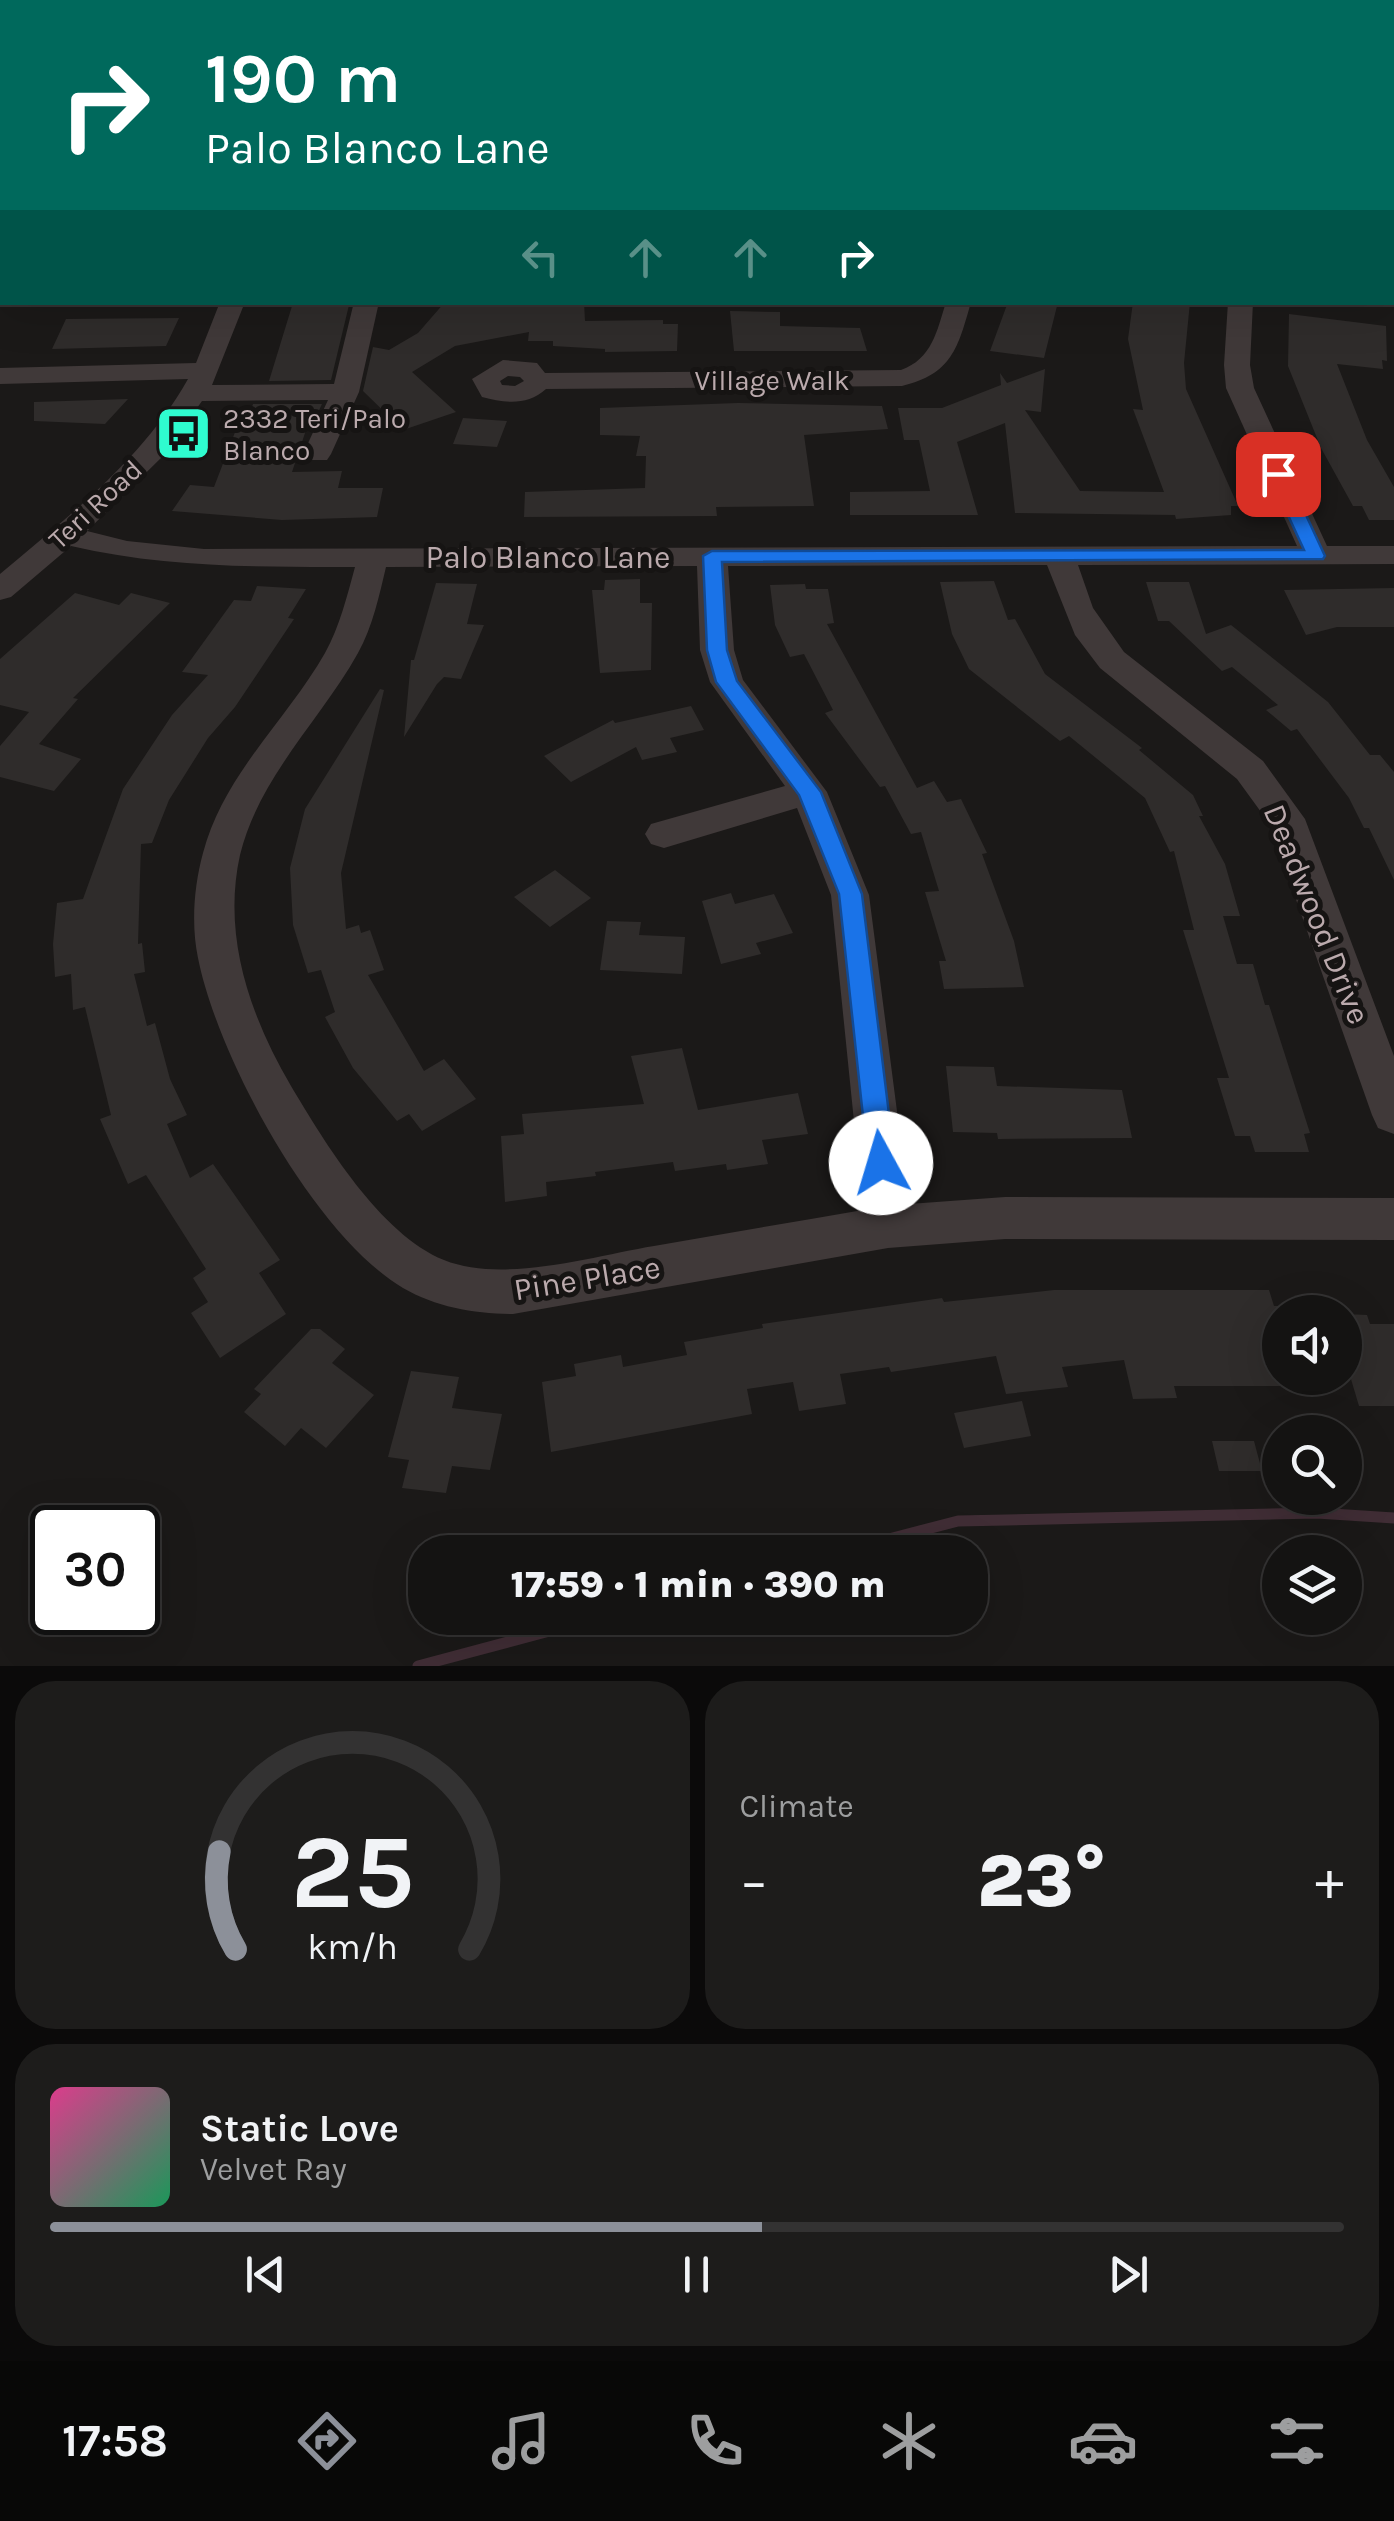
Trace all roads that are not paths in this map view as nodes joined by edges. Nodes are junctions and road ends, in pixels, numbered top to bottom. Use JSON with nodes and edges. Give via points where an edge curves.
{"nodes":[{"id":1,"x":232,"y":305,"type":"edge"},
{"id":2,"x":367,"y":305,"type":"edge"},
{"id":3,"x":958,"y":305,"type":"edge"},
{"id":4,"x":1242,"y":305,"type":"edge"},
{"id":5,"x":0,"y":376,"type":"edge"},
{"id":6,"x":200,"y":382,"type":"junction"},
{"id":7,"x":538,"y":382,"type":"dead end"},
{"id":8,"x":345,"y":392,"type":"junction"},
{"id":9,"x":317,"y":454,"type":"dead end"},
{"id":10,"x":64,"y":535,"type":"junction"},
{"id":11,"x":1058,"y":555,"type":"junction"},
{"id":12,"x":1394,"y":555,"type":"edge"},
{"id":13,"x":712,"y":556,"type":"junction"},
{"id":14,"x":1316,"y":556,"type":"junction"},
{"id":15,"x":373,"y":559,"type":"junction"},
{"id":16,"x":0,"y":590,"type":"edge"},
{"id":17,"x":810,"y":792,"type":"junction"},
{"id":18,"x":664,"y":834,"type":"dead end"},
{"id":19,"x":1394,"y":1115,"type":"edge"},
{"id":20,"x":1394,"y":1219,"type":"edge"},
{"id":21,"x":888,"y":1228,"type":"junction"}],
"edges":[{"from":1,"to":6,"type":"street","name":"Teri Road"},
{"from":2,"to":8,"type":"street"},
{"from":3,"to":7,"type":"street","name":"Village Walk","via":[[941,358],[925,372],[902,378]]},
{"from":4,"to":14,"type":"street","via":[[1240,388]]},
{"from":5,"to":6,"type":"street"},
{"from":6,"to":8,"type":"street"},
{"from":6,"to":10,"type":"street","name":"Teri Road","via":[[150,453]]},
{"from":8,"to":9,"type":"street"},
{"from":10,"to":15,"type":"street","name":"Palo Blanco Lane","via":[[164,555]]},
{"from":10,"to":16,"type":"street","name":"Teri Road"},
{"from":11,"to":13,"type":"street","name":"Palo Blanco Lane"},
{"from":11,"to":14,"type":"street","name":"Palo Blanco Lane"},
{"from":11,"to":19,"type":"street","name":"Deadwood Drive","via":[[1077,608],[1112,660],[1250,770],[1286,819]]},
{"from":12,"to":14,"type":"street","name":"Palo Blanco Lane"},
{"from":13,"to":15,"type":"street","name":"Palo Blanco Lane"},
{"from":13,"to":17,"type":"street","via":[[717,650],[727,682]]},
{"from":15,"to":21,"type":"street","name":"Pine Place","via":[[344,650],[270,751],[234,816],[216,884],[218,960],[228,998],[270,1086],[332,1186],[402,1262],[434,1279],[490,1292]]},
{"from":17,"to":18,"type":"street"},
{"from":17,"to":21,"type":"street","via":[[838,856],[858,933]]},
{"from":20,"to":21,"type":"street","name":"Pine Place","via":[[1005,1218]]}]}
